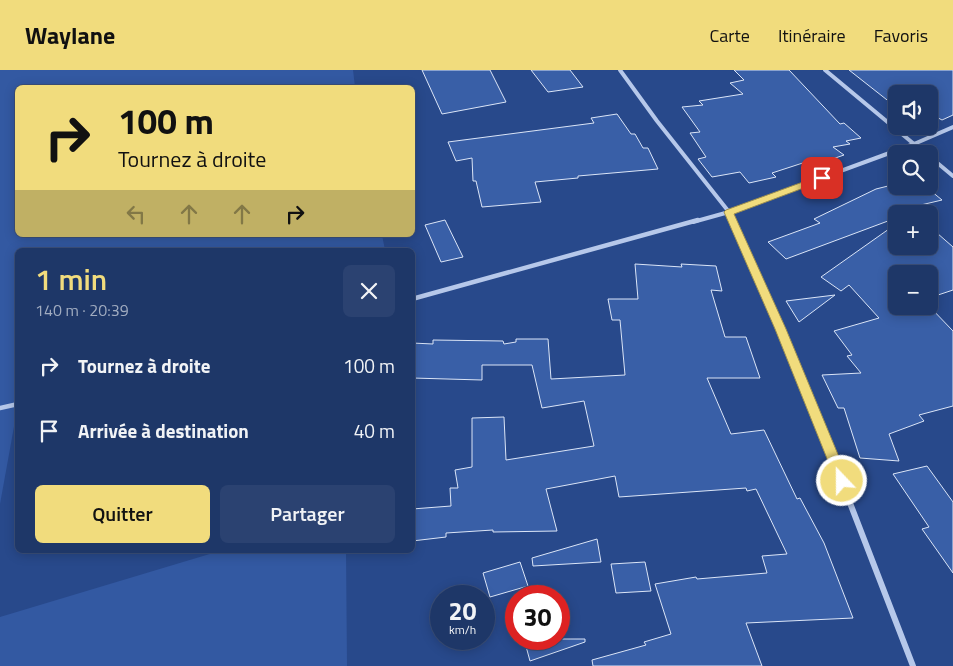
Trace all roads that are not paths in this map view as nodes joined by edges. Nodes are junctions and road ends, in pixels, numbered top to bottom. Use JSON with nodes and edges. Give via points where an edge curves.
{"nodes":[{"id":1,"x":620,"y":70,"type":"edge"},
{"id":2,"x":825,"y":70,"type":"edge"},
{"id":3,"x":953,"y":127,"type":"edge"},
{"id":4,"x":914,"y":144,"type":"junction"},
{"id":5,"x":938,"y":164,"type":"edge"},
{"id":6,"x":953,"y":176,"type":"edge"},
{"id":7,"x":729,"y":212,"type":"junction"},
{"id":8,"x":415,"y":298,"type":"edge"},
{"id":9,"x":15,"y":405,"type":"edge"},
{"id":10,"x":0,"y":408,"type":"edge"},
{"id":11,"x":913,"y":666,"type":"edge"}],
"edges":[{"from":1,"to":7,"type":"street"},
{"from":2,"to":4,"type":"street"},
{"from":3,"to":4,"type":"street"},
{"from":4,"to":7,"type":"street"},
{"from":5,"to":6,"type":"street"},
{"from":7,"to":8,"type":"street"},
{"from":7,"to":11,"type":"street","via":[[814,409]]},
{"from":9,"to":10,"type":"street"}]}
